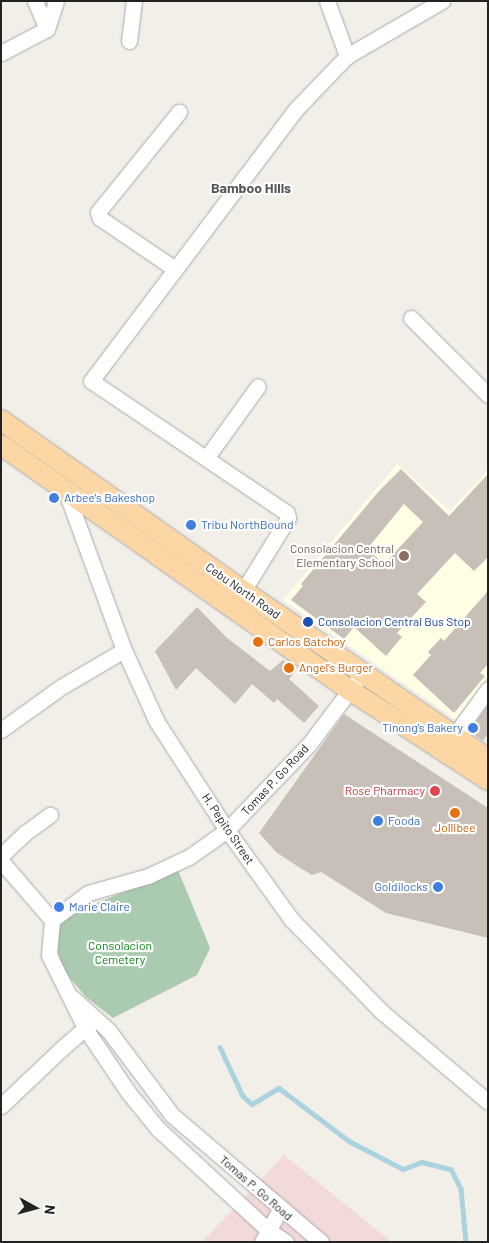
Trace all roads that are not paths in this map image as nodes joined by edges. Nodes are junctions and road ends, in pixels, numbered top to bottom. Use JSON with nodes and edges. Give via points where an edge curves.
{"nodes":[{"id":1,"x":35,"y":1,"type":"edge"},
{"id":2,"x":56,"y":1,"type":"edge"},
{"id":3,"x":134,"y":1,"type":"edge"},
{"id":4,"x":327,"y":1,"type":"edge"},
{"id":5,"x":442,"y":1,"type":"edge"},
{"id":6,"x":47,"y":29,"type":"junction"},
{"id":7,"x":129,"y":41,"type":"dead end"},
{"id":8,"x":1,"y":53,"type":"edge"},
{"id":9,"x":347,"y":56,"type":"junction"},
{"id":10,"x":179,"y":112,"type":"dead end"},
{"id":11,"x":175,"y":269,"type":"junction"},
{"id":12,"x":412,"y":318,"type":"dead end"},
{"id":13,"x":258,"y":386,"type":"dead end"},
{"id":14,"x":488,"y":395,"type":"edge"},
{"id":15,"x":1,"y":420,"type":"edge"},
{"id":16,"x":1,"y":445,"type":"edge"},
{"id":17,"x":207,"y":457,"type":"junction"},
{"id":18,"x":65,"y":489,"type":"junction"},
{"id":19,"x":243,"y":591,"type":"junction"},
{"id":20,"x":124,"y":650,"type":"junction"},
{"id":21,"x":361,"y":673,"type":"junction"},
{"id":22,"x":488,"y":689,"type":"edge"},
{"id":23,"x":350,"y":690,"type":"junction"},
{"id":24,"x":1,"y":730,"type":"edge"},
{"id":25,"x":454,"y":736,"type":"junction"},
{"id":26,"x":488,"y":759,"type":"edge"},
{"id":27,"x":488,"y":780,"type":"edge"},
{"id":28,"x":50,"y":815,"type":"dead end"},
{"id":29,"x":227,"y":830,"type":"junction"},
{"id":30,"x":1,"y":856,"type":"edge"},
{"id":31,"x":1,"y":861,"type":"edge"},
{"id":32,"x":52,"y":920,"type":"junction"},
{"id":33,"x":68,"y":994,"type":"junction"},
{"id":34,"x":97,"y":1018,"type":"junction"},
{"id":35,"x":85,"y":1028,"type":"junction"},
{"id":36,"x":488,"y":1102,"type":"edge"},
{"id":37,"x":1,"y":1106,"type":"edge"},
{"id":38,"x":281,"y":1208,"type":"junction"},
{"id":39,"x":299,"y":1225,"type":"junction"},
{"id":40,"x":265,"y":1236,"type":"edge"},
{"id":41,"x":286,"y":1242,"type":"edge"},
{"id":42,"x":321,"y":1242,"type":"edge"}],
"edges":[{"from":1,"to":6,"type":"street"},
{"from":2,"to":6,"type":"street"},
{"from":3,"to":7,"type":"street"},
{"from":4,"to":9,"type":"street"},
{"from":5,"to":9,"type":"street"},
{"from":6,"to":8,"type":"street"},
{"from":9,"to":11,"type":"street","via":[[297,108]]},
{"from":10,"to":11,"type":"street","via":[[98,212],[100,218]]},
{"from":11,"to":17,"type":"street","via":[[91,381]]},
{"from":12,"to":14,"type":"street"},
{"from":13,"to":17,"type":"street"},
{"from":15,"to":19,"type":"main road","name":"Cebu North Road"},
{"from":16,"to":18,"type":"main road","name":"Cebu North Road"},
{"from":17,"to":19,"type":"street","via":[[287,513],[288,518]]},
{"from":18,"to":20,"type":"street","name":"H. Pepito Street"},
{"from":18,"to":23,"type":"main road","name":"Cebu North Road"},
{"from":19,"to":21,"type":"main road","name":"Cebu North Road"},
{"from":20,"to":24,"type":"street","via":[[61,687]]},
{"from":20,"to":29,"type":"street","name":"H. Pepito Street","via":[[157,722]]},
{"from":21,"to":23,"type":"street","name":"Tomas P. Go Road"},
{"from":21,"to":25,"type":"main road","name":"Cebu North Road"},
{"from":22,"to":25,"type":"street"},
{"from":23,"to":27,"type":"main road","name":"Cebu North Road"},
{"from":23,"to":29,"type":"street","name":"Tomas P. Go Road","via":[[310,743]]},
{"from":25,"to":26,"type":"main road","name":"Cebu North Road"},
{"from":28,"to":30,"type":"street"},
{"from":29,"to":32,"type":"street","name":"Tomas P. Go Road","via":[[189,857],[148,876],[88,893]]},
{"from":29,"to":36,"type":"street","name":"H. Pepito Street","via":[[292,919],[382,1012]]},
{"from":31,"to":32,"type":"street"},
{"from":32,"to":33,"type":"street","name":"Tomas P. Go Road","via":[[49,956]]},
{"from":33,"to":34,"type":"street","name":"Tomas P. Go Road"},
{"from":33,"to":35,"type":"street","name":"Tomas P. Go Road"},
{"from":34,"to":35,"type":"street"},
{"from":34,"to":38,"type":"street","name":"Tomas P. Go Road","via":[[172,1115]]},
{"from":35,"to":37,"type":"street"},
{"from":35,"to":40,"type":"street","name":"Tomas P. Go Road","via":[[128,1092],[158,1129]]},
{"from":38,"to":39,"type":"street","name":"Tomas P. Go Road"},
{"from":38,"to":40,"type":"street"},
{"from":39,"to":41,"type":"street"},
{"from":39,"to":42,"type":"street","name":"Tomas P. Go Road"},
{"from":40,"to":41,"type":"street","name":"Tomas P. Go Road"}]}
